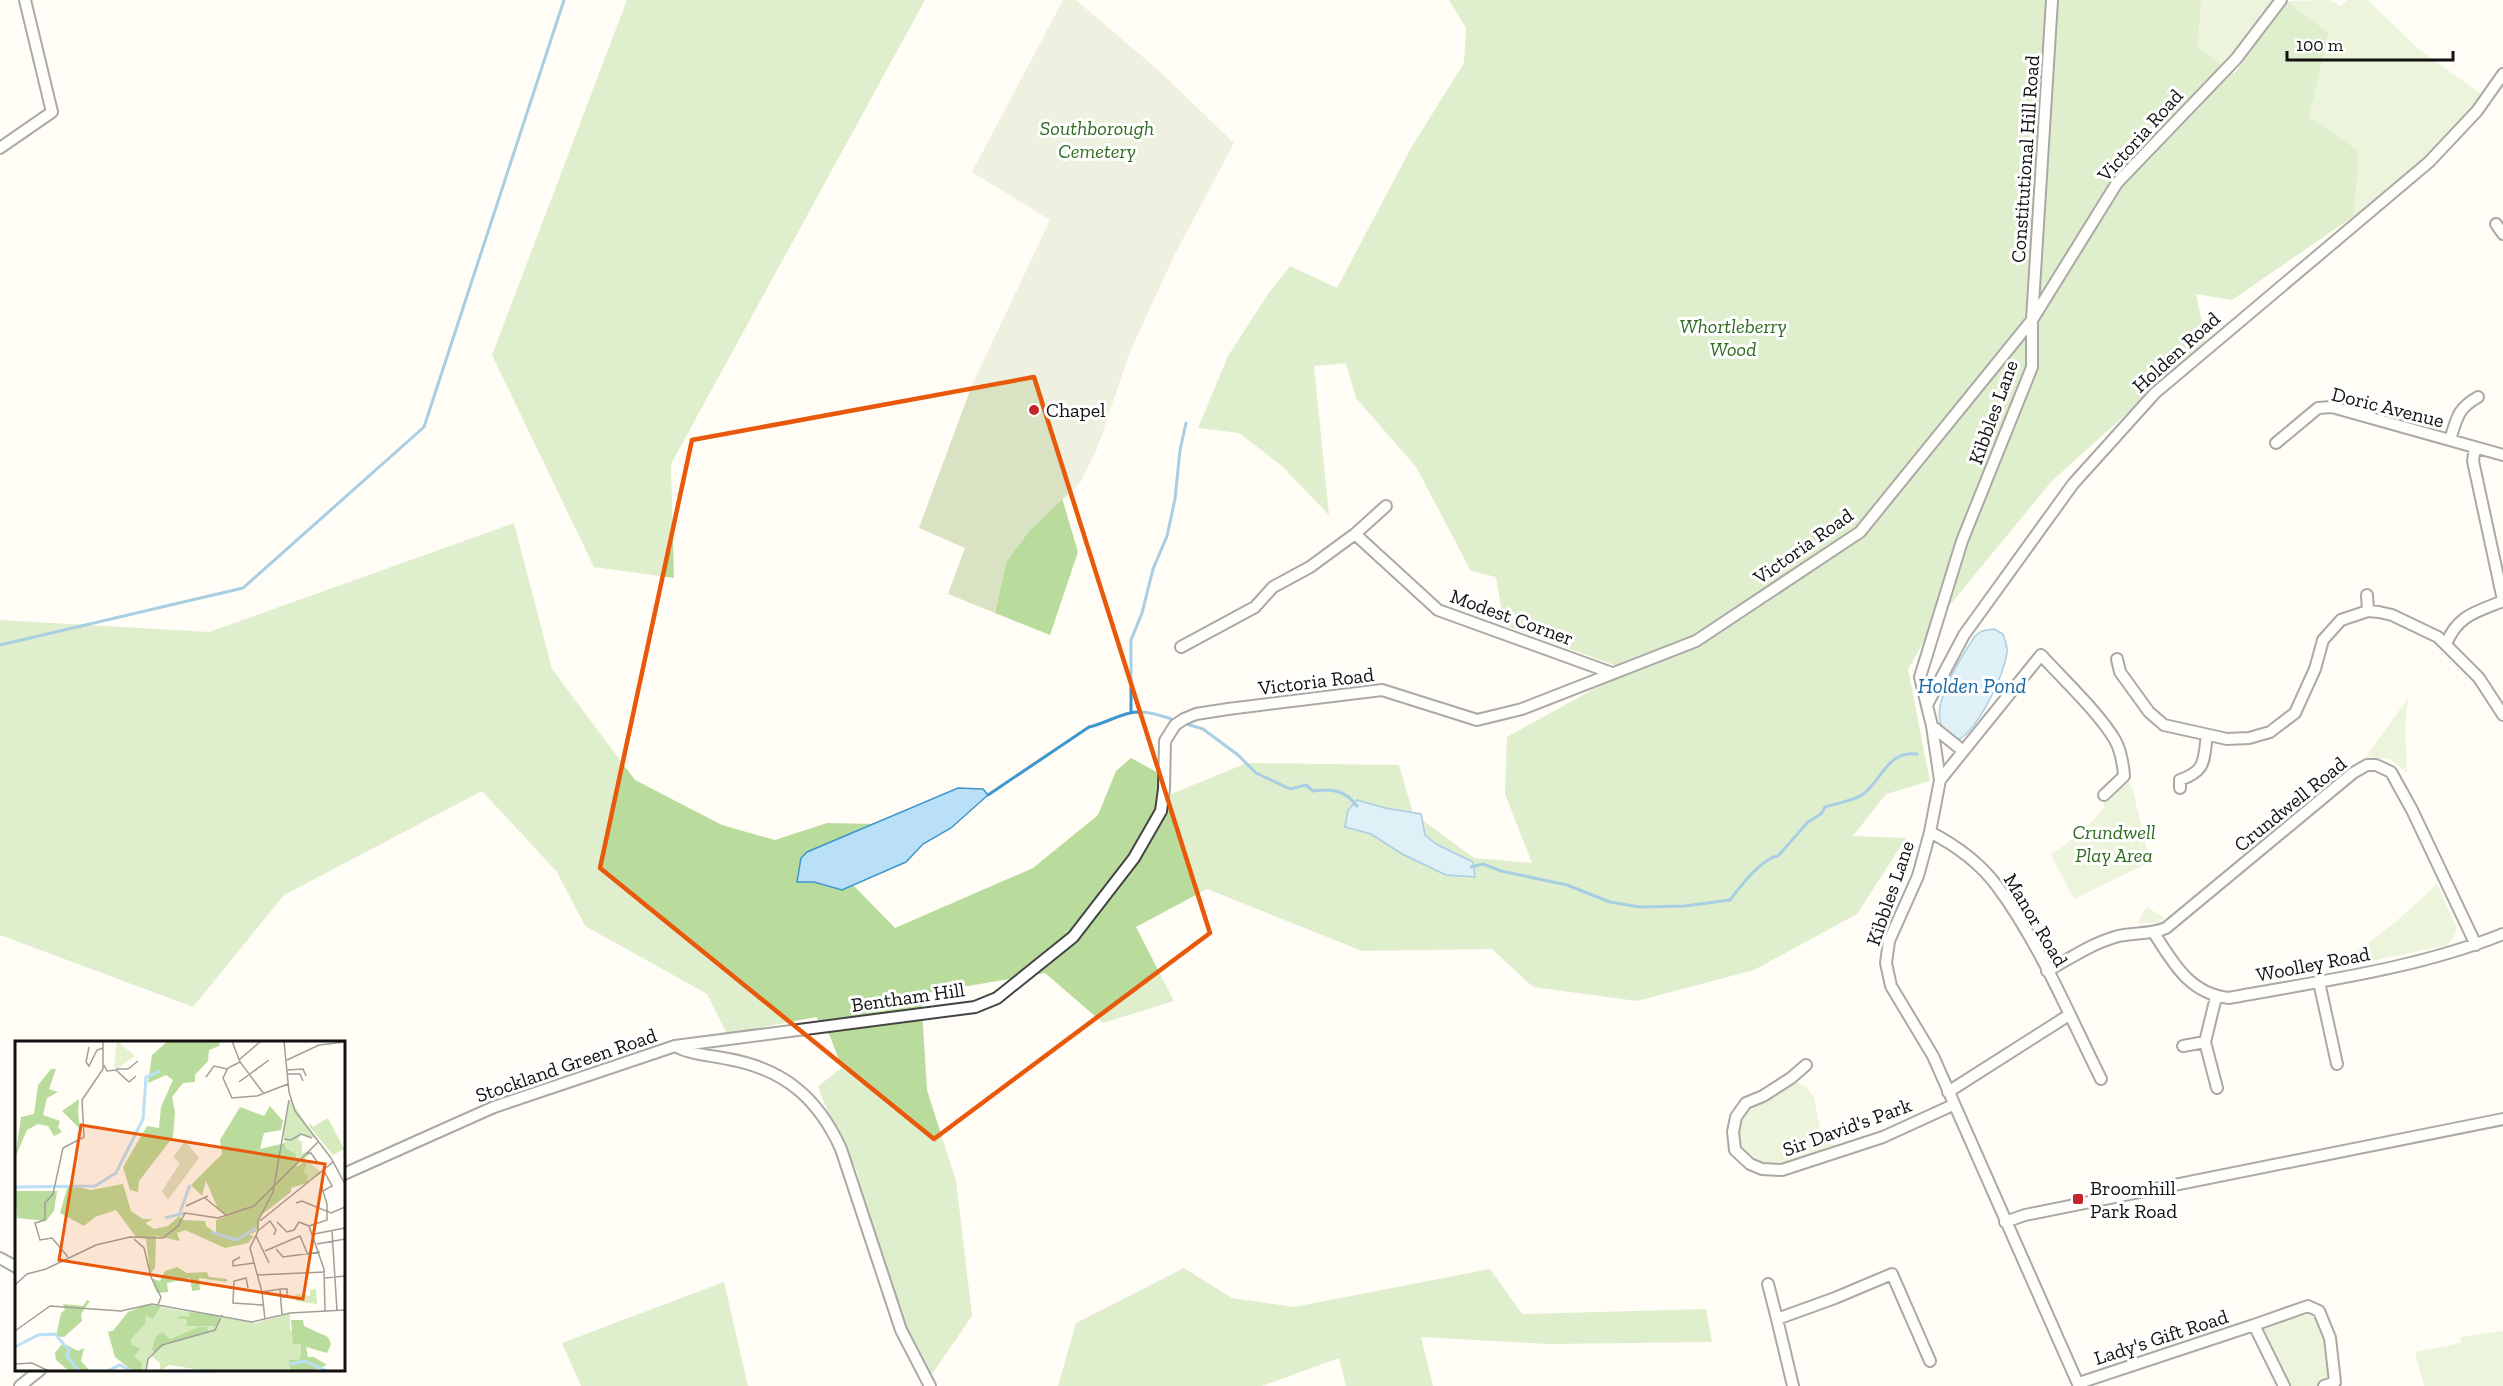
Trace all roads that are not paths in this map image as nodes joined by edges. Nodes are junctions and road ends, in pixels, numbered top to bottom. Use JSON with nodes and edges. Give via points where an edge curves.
{"nodes":[{"id":1,"x":25,"y":0,"type":"edge"},
{"id":2,"x":2052,"y":0,"type":"edge"},
{"id":3,"x":2281,"y":0,"type":"edge"},
{"id":4,"x":2503,"y":74,"type":"edge"},
{"id":5,"x":0,"y":147,"type":"edge"},
{"id":6,"x":2496,"y":224,"type":"dead end"},
{"id":7,"x":2503,"y":234,"type":"edge"},
{"id":8,"x":2032,"y":320,"type":"junction"},
{"id":9,"x":2478,"y":397,"type":"dead end"},
{"id":10,"x":2450,"y":440,"type":"junction"},
{"id":11,"x":2276,"y":443,"type":"dead end"},
{"id":12,"x":2475,"y":447,"type":"junction"},
{"id":13,"x":2503,"y":455,"type":"edge"},
{"id":14,"x":1386,"y":506,"type":"dead end"},
{"id":15,"x":1355,"y":534,"type":"junction"},
{"id":16,"x":2367,"y":595,"type":"dead end"},
{"id":17,"x":2503,"y":601,"type":"edge"},
{"id":18,"x":2368,"y":611,"type":"junction"},
{"id":19,"x":2446,"y":644,"type":"junction"},
{"id":20,"x":1181,"y":647,"type":"dead end"},
{"id":21,"x":2117,"y":659,"type":"dead end"},
{"id":22,"x":1612,"y":673,"type":"junction"},
{"id":23,"x":1927,"y":705,"type":"junction"},
{"id":24,"x":1196,"y":714,"type":"joint"},
{"id":25,"x":2503,"y":715,"type":"edge"},
{"id":26,"x":1932,"y":726,"type":"junction"},
{"id":27,"x":2207,"y":735,"type":"junction"},
{"id":28,"x":1962,"y":750,"type":"junction"},
{"id":29,"x":1940,"y":780,"type":"junction"},
{"id":30,"x":2180,"y":788,"type":"dead end"},
{"id":31,"x":2104,"y":795,"type":"dead end"},
{"id":32,"x":1930,"y":832,"type":"junction"},
{"id":33,"x":2154,"y":933,"type":"junction"},
{"id":34,"x":2503,"y":934,"type":"edge"},
{"id":35,"x":2476,"y":945,"type":"junction"},
{"id":36,"x":2047,"y":971,"type":"junction"},
{"id":37,"x":2319,"y":981,"type":"junction"},
{"id":38,"x":2216,"y":997,"type":"junction"},
{"id":39,"x":2069,"y":1015,"type":"junction"},
{"id":40,"x":2205,"y":1042,"type":"junction"},
{"id":41,"x":675,"y":1046,"type":"junction"},
{"id":42,"x":2183,"y":1046,"type":"dead end"},
{"id":43,"x":2337,"y":1064,"type":"dead end"},
{"id":44,"x":1806,"y":1065,"type":"dead end"},
{"id":45,"x":2101,"y":1079,"type":"dead end"},
{"id":46,"x":2217,"y":1088,"type":"dead end"},
{"id":47,"x":1948,"y":1092,"type":"junction"},
{"id":48,"x":1953,"y":1105,"type":"junction"},
{"id":49,"x":2503,"y":1119,"type":"edge"},
{"id":50,"x":345,"y":1174,"type":"edge"},
{"id":51,"x":2006,"y":1222,"type":"junction"},
{"id":52,"x":0,"y":1258,"type":"edge"},
{"id":53,"x":15,"y":1266,"type":"edge"},
{"id":54,"x":1768,"y":1284,"type":"dead end"},
{"id":55,"x":1777,"y":1319,"type":"junction"},
{"id":56,"x":2254,"y":1325,"type":"junction"},
{"id":57,"x":1930,"y":1361,"type":"dead end"},
{"id":58,"x":39,"y":1371,"type":"edge"},
{"id":59,"x":2079,"y":1385,"type":"edge"},
{"id":60,"x":20,"y":1386,"type":"edge"},
{"id":61,"x":930,"y":1386,"type":"edge"},
{"id":62,"x":1792,"y":1386,"type":"edge"},
{"id":63,"x":2284,"y":1386,"type":"edge"},
{"id":64,"x":2324,"y":1386,"type":"edge"}],
"edges":[{"from":1,"to":5,"type":"street","via":[[52,112]]},
{"from":2,"to":8,"type":"street","name":"Constitutional Hill Road"},
{"from":3,"to":8,"type":"street","name":"Victoria Road","via":[[2236,58],[2117,183]]},
{"from":4,"to":23,"type":"street","name":"Holden Road","via":[[2477,111],[2429,162],[2155,393],[2073,484],[1964,635]]},
{"from":6,"to":7,"type":"street"},
{"from":8,"to":22,"type":"street","name":"Victoria Road","via":[[1860,532],[1696,641]]},
{"from":8,"to":23,"type":"street","name":"Kibbles Lane","via":[[2032,367],[1962,541],[1920,677]]},
{"from":9,"to":10,"type":"street","via":[[2463,405]]},
{"from":10,"to":11,"type":"street","name":"Doric Avenue","via":[[2331,407],[2318,408]]},
{"from":10,"to":12,"type":"street","name":"Doric Avenue"},
{"from":12,"to":13,"type":"street","name":"Doric Avenue"},
{"from":12,"to":17,"type":"street","via":[[2473,461]]},
{"from":14,"to":15,"type":"street"},
{"from":15,"to":20,"type":"street","via":[[1310,567],[1273,587],[1255,607]]},
{"from":15,"to":22,"type":"street","name":"Modest Corner","via":[[1438,610]]},
{"from":16,"to":18,"type":"street"},
{"from":17,"to":19,"type":"street","via":[[2466,616],[2452,629]]},
{"from":18,"to":19,"type":"street","via":[[2392,615]]},
{"from":18,"to":27,"type":"street","via":[[2342,620],[2323,640],[2295,713],[2270,732],[2259,735],[2227,739]]},
{"from":19,"to":25,"type":"street","via":[[2479,678]]},
{"from":21,"to":27,"type":"street","via":[[2120,672],[2149,712],[2164,724]]},
{"from":22,"to":24,"type":"street","name":"Victoria Road","via":[[1522,709],[1477,720],[1382,690]]},
{"from":23,"to":26,"type":"street","name":"Kibbles Lane"},
{"from":24,"to":41,"type":"street","name":"Bentham Hill","via":[[1175,725],[1165,741],[1161,811],[1134,858],[1073,937],[997,998],[975,1007]]},
{"from":26,"to":28,"type":"street"},
{"from":26,"to":29,"type":"street","name":"Kibbles Lane"},
{"from":27,"to":30,"type":"street","via":[[2202,764],[2196,774],[2180,780]]},
{"from":28,"to":29,"type":"street"},
{"from":28,"to":31,"type":"street","via":[[2041,655],[2115,739],[2124,776]]},
{"from":29,"to":32,"type":"street","name":"Kibbles Lane"},
{"from":32,"to":36,"type":"street","name":"Manor Road","via":[[1965,853],[1996,885],[2018,916]]},
{"from":32,"to":47,"type":"street","name":"Kibbles Lane","via":[[1918,876],[1889,941],[1886,963],[1891,986]]},
{"from":33,"to":35,"type":"street","name":"Crundwell Road","via":[[2175,923],[2353,773],[2376,765],[2391,772]]},
{"from":33,"to":36,"type":"street","name":"Crundwell Road","via":[[2127,934],[2104,941]]},
{"from":33,"to":38,"type":"street","via":[[2192,986]]},
{"from":34,"to":35,"type":"street","name":"Woolley Road"},
{"from":35,"to":37,"type":"street","name":"Woolley Road","via":[[2391,968]]},
{"from":36,"to":39,"type":"street","name":"Manor Road"},
{"from":37,"to":38,"type":"street","name":"Woolley Road"},
{"from":37,"to":43,"type":"street"},
{"from":38,"to":40,"type":"street"},
{"from":39,"to":45,"type":"street","name":"Manor Road"},
{"from":39,"to":47,"type":"street"},
{"from":40,"to":42,"type":"street"},
{"from":40,"to":46,"type":"street"},
{"from":41,"to":50,"type":"street","name":"Stockland Green Road","via":[[494,1107]]},
{"from":41,"to":61,"type":"street","name":"Stockland Green Road","via":[[690,1053],[756,1066],[793,1086],[818,1107],[841,1149],[901,1330]]},
{"from":44,"to":48,"type":"street","name":"Sir David's Park","via":[[1746,1104],[1736,1117],[1735,1150],[1750,1164],[1782,1170],[1882,1137]]},
{"from":47,"to":48,"type":"street","name":"Kibbles Lane"},
{"from":48,"to":51,"type":"street","name":"Kibbles Lane"},
{"from":49,"to":51,"type":"street"},
{"from":51,"to":59,"type":"street","name":"Kibbles Lane"},
{"from":52,"to":53,"type":"street"},
{"from":54,"to":55,"type":"street"},
{"from":55,"to":57,"type":"street","via":[[1892,1274]]},
{"from":55,"to":62,"type":"street"},
{"from":56,"to":59,"type":"street","name":"Lady's Gift Road"},
{"from":56,"to":63,"type":"street","name":"Lady's Gift Road"},
{"from":56,"to":64,"type":"street","name":"Lady's Gift Road","via":[[2308,1306],[2319,1311],[2330,1338],[2335,1382]]},
{"from":58,"to":60,"type":"street"}]}
